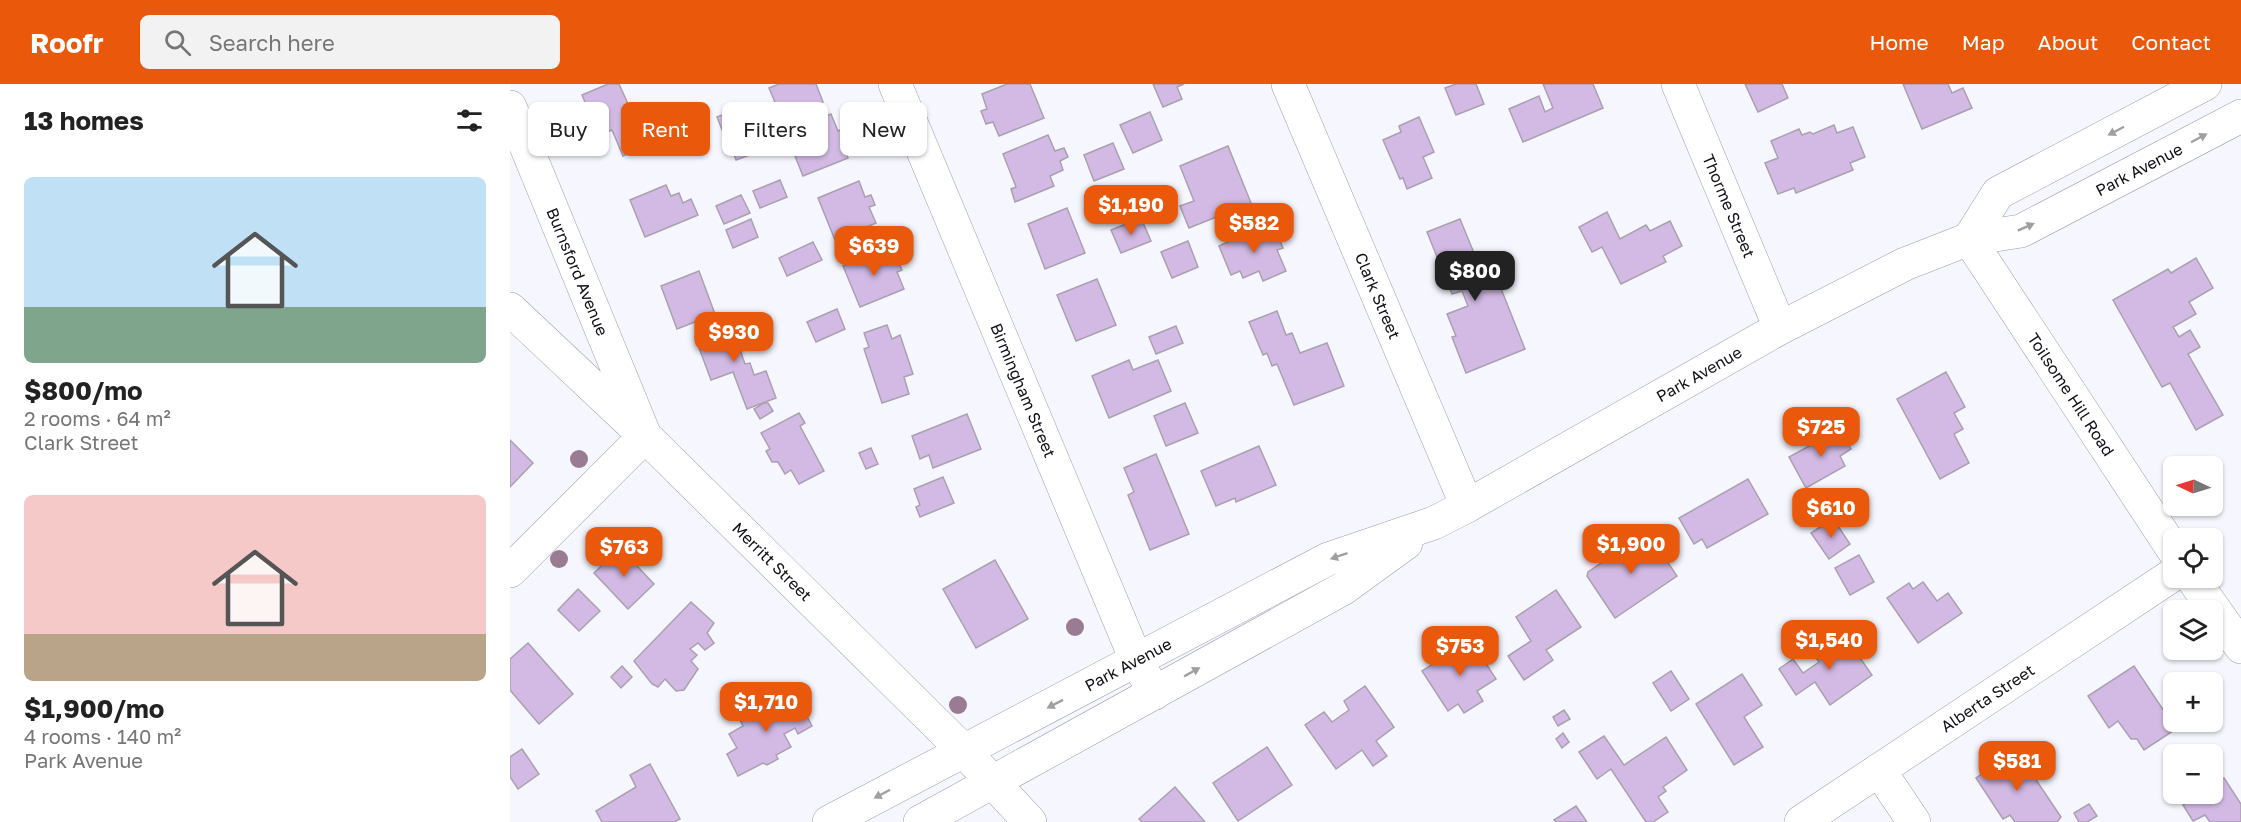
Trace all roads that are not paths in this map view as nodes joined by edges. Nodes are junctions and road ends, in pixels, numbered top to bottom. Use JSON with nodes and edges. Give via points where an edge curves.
{"nodes":[{"id":1,"x":895,"y":84,"type":"edge"},
{"id":2,"x":1288,"y":84,"type":"edge"},
{"id":3,"x":1678,"y":84,"type":"edge"},
{"id":4,"x":2205,"y":84,"type":"edge"},
{"id":5,"x":510,"y":107,"type":"edge"},
{"id":6,"x":2241,"y":116,"type":"edge"},
{"id":7,"x":1969,"y":239,"type":"junction"},
{"id":8,"x":510,"y":309,"type":"edge"},
{"id":9,"x":1780,"y":328,"type":"junction"},
{"id":10,"x":645,"y":436,"type":"junction"},
{"id":11,"x":1467,"y":506,"type":"junction"},
{"id":12,"x":1434,"y":523,"type":"junction"},
{"id":13,"x":2163,"y":534,"type":"edge"},
{"id":14,"x":510,"y":571,"type":"edge"},
{"id":15,"x":2163,"y":581,"type":"edge"},
{"id":16,"x":2199,"y":588,"type":"edge"},
{"id":17,"x":2241,"y":647,"type":"edge"},
{"id":18,"x":1137,"y":662,"type":"junction"},
{"id":19,"x":1155,"y":693,"type":"junction"},
{"id":20,"x":963,"y":750,"type":"junction"},
{"id":21,"x":1879,"y":770,"type":"junction"},
{"id":22,"x":992,"y":781,"type":"junction"},
{"id":23,"x":829,"y":822,"type":"edge"},
{"id":24,"x":920,"y":822,"type":"edge"},
{"id":25,"x":1030,"y":822,"type":"edge"},
{"id":26,"x":1801,"y":822,"type":"edge"},
{"id":27,"x":1914,"y":822,"type":"edge"}],
"edges":[{"from":1,"to":18,"type":"street","name":"Birmingham Street"},
{"from":2,"to":11,"type":"street","name":"Clark Street"},
{"from":3,"to":9,"type":"street","name":"Thorme Street"},
{"from":4,"to":7,"type":"street","one_way":true,"via":[[1998,193]]},
{"from":5,"to":10,"type":"street","name":"Burnsford Avenue"},
{"from":7,"to":6,"type":"street","name":"Park Avenue","one_way":true,"via":[[2021,231]]},
{"from":7,"to":9,"type":"street","name":"Park Avenue","via":[[1905,264]]},
{"from":7,"to":13,"type":"street","name":"Toilsome Hill Road"},
{"from":8,"to":10,"type":"street","name":"Merritt Street"},
{"from":9,"to":11,"type":"street","name":"Park Avenue"},
{"from":10,"to":14,"type":"street"},
{"from":10,"to":20,"type":"street","name":"Merritt Street"},
{"from":11,"to":12,"type":"street","name":"Park Avenue"},
{"from":12,"to":18,"type":"street","name":"Park Avenue","one_way":true,"via":[[1328,560]]},
{"from":19,"to":12,"type":"street","name":"Park Avenue","one_way":true,"via":[[1344,588]]},
{"from":15,"to":21,"type":"street","name":"Alberta Street"},
{"from":16,"to":17,"type":"street"},
{"from":18,"to":19,"type":"street","name":"Birmingham Street"},
{"from":18,"to":20,"type":"street","name":"Park Avenue","one_way":true},
{"from":19,"to":22,"type":"street","name":"Park Avenue"},
{"from":20,"to":22,"type":"street","name":"Merritt Street"},
{"from":20,"to":23,"type":"street","name":"Park Avenue","one_way":true},
{"from":21,"to":26,"type":"street","name":"Alberta Street"},
{"from":21,"to":27,"type":"street"},
{"from":22,"to":24,"type":"street","name":"Park Avenue"},
{"from":22,"to":25,"type":"street","name":"Merritt Street"}]}
